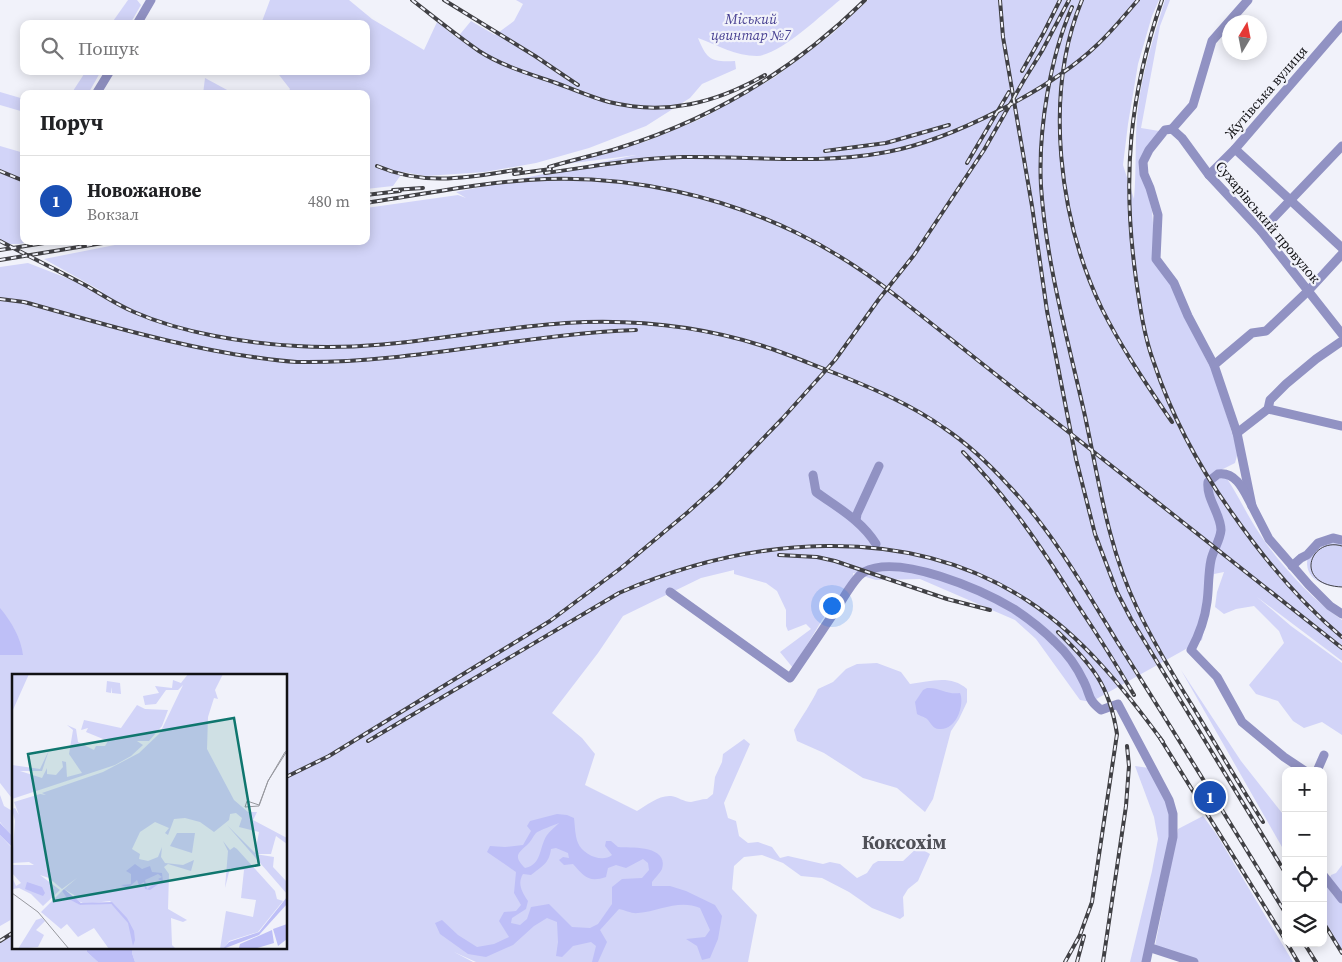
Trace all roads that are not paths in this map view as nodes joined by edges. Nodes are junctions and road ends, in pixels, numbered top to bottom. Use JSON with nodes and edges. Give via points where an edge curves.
{"nodes":[{"id":1,"x":151,"y":0,"type":"edge"},
{"id":2,"x":1248,"y":0,"type":"edge"},
{"id":3,"x":139,"y":20,"type":"edge"},
{"id":4,"x":1342,"y":26,"type":"edge"},
{"id":5,"x":108,"y":75,"type":"edge"},
{"id":6,"x":98,"y":90,"type":"edge"},
{"id":7,"x":1172,"y":129,"type":"junction"},
{"id":8,"x":1342,"y":146,"type":"edge"},
{"id":9,"x":1235,"y":149,"type":"junction"},
{"id":10,"x":1209,"y":175,"type":"junction"},
{"id":11,"x":1292,"y":201,"type":"junction"},
{"id":12,"x":1261,"y":231,"type":"junction"},
{"id":13,"x":1342,"y":248,"type":"edge"},
{"id":14,"x":1342,"y":254,"type":"edge"},
{"id":15,"x":1308,"y":291,"type":"junction"},
{"id":16,"x":1342,"y":334,"type":"edge"},
{"id":17,"x":1342,"y":341,"type":"edge"},
{"id":18,"x":1214,"y":365,"type":"junction"},
{"id":19,"x":1268,"y":409,"type":"junction"},
{"id":20,"x":1342,"y":426,"type":"edge"},
{"id":21,"x":1237,"y":433,"type":"junction"},
{"id":22,"x":879,"y":466,"type":"dead end"},
{"id":23,"x":812,"y":475,"type":"dead end"},
{"id":24,"x":1252,"y":506,"type":"junction"},
{"id":25,"x":856,"y":520,"type":"junction"},
{"id":26,"x":1341,"y":536,"type":"edge"},
{"id":27,"x":876,"y":544,"type":"dead end"},
{"id":28,"x":1292,"y":566,"type":"junction"},
{"id":29,"x":670,"y":592,"type":"dead end"},
{"id":30,"x":1342,"y":614,"type":"edge"},
{"id":31,"x":1324,"y":755,"type":"dead end"},
{"id":32,"x":1299,"y":767,"type":"edge"},
{"id":33,"x":1319,"y":767,"type":"edge"},
{"id":34,"x":1327,"y":880,"type":"edge"},
{"id":35,"x":1342,"y":899,"type":"edge"},
{"id":36,"x":1150,"y":948,"type":"junction"},
{"id":37,"x":1146,"y":962,"type":"edge"},
{"id":38,"x":1194,"y":962,"type":"edge"}],
"edges":[{"from":1,"to":3,"type":"street"},
{"from":2,"to":7,"type":"street","via":[[1212,41],[1193,105]]},
{"from":4,"to":9,"type":"street","name":"Жутівська вулиця"},
{"from":5,"to":6,"type":"street"},
{"from":7,"to":10,"type":"street","name":"Сухарівський провулок"},
{"from":7,"to":18,"type":"street","via":[[1165,130],[1143,162],[1158,215],[1156,259],[1174,283]]},
{"from":8,"to":11,"type":"street"},
{"from":9,"to":10,"type":"street","name":"Жутівська вулиця"},
{"from":9,"to":11,"type":"street"},
{"from":10,"to":12,"type":"street","name":"Сухарівський провулок"},
{"from":11,"to":12,"type":"street"},
{"from":11,"to":13,"type":"street"},
{"from":12,"to":15,"type":"street","name":"Сухарівський провулок"},
{"from":14,"to":15,"type":"street"},
{"from":15,"to":16,"type":"street","name":"Сухарівський провулок"},
{"from":15,"to":18,"type":"street","via":[[1266,332],[1252,333]]},
{"from":17,"to":19,"type":"street","via":[[1286,384],[1270,400]]},
{"from":18,"to":21,"type":"street"},
{"from":19,"to":20,"type":"street"},
{"from":19,"to":21,"type":"street"},
{"from":21,"to":24,"type":"street"},
{"from":22,"to":25,"type":"street"},
{"from":23,"to":25,"type":"street","via":[[816,492]]},
{"from":24,"to":28,"type":"street","via":[[1269,539]]},
{"from":24,"to":32,"type":"street","via":[[1240,484],[1229,475],[1220,473],[1208,482],[1220,533],[1211,558],[1204,619],[1191,650],[1216,677],[1242,722]]},
{"from":25,"to":27,"type":"street"},
{"from":26,"to":28,"type":"street","via":[[1318,543]]},
{"from":28,"to":30,"type":"street","via":[[1330,606]]},
{"from":29,"to":36,"type":"street","via":[[790,678],[862,572],[874,569],[888,566],[923,571],[990,597],[1032,622],[1056,642],[1078,670],[1091,702],[1101,710],[1118,704],[1169,800],[1173,837]]},
{"from":31,"to":33,"type":"street"},
{"from":34,"to":35,"type":"street"},
{"from":36,"to":37,"type":"street"},
{"from":36,"to":38,"type":"street"}]}
